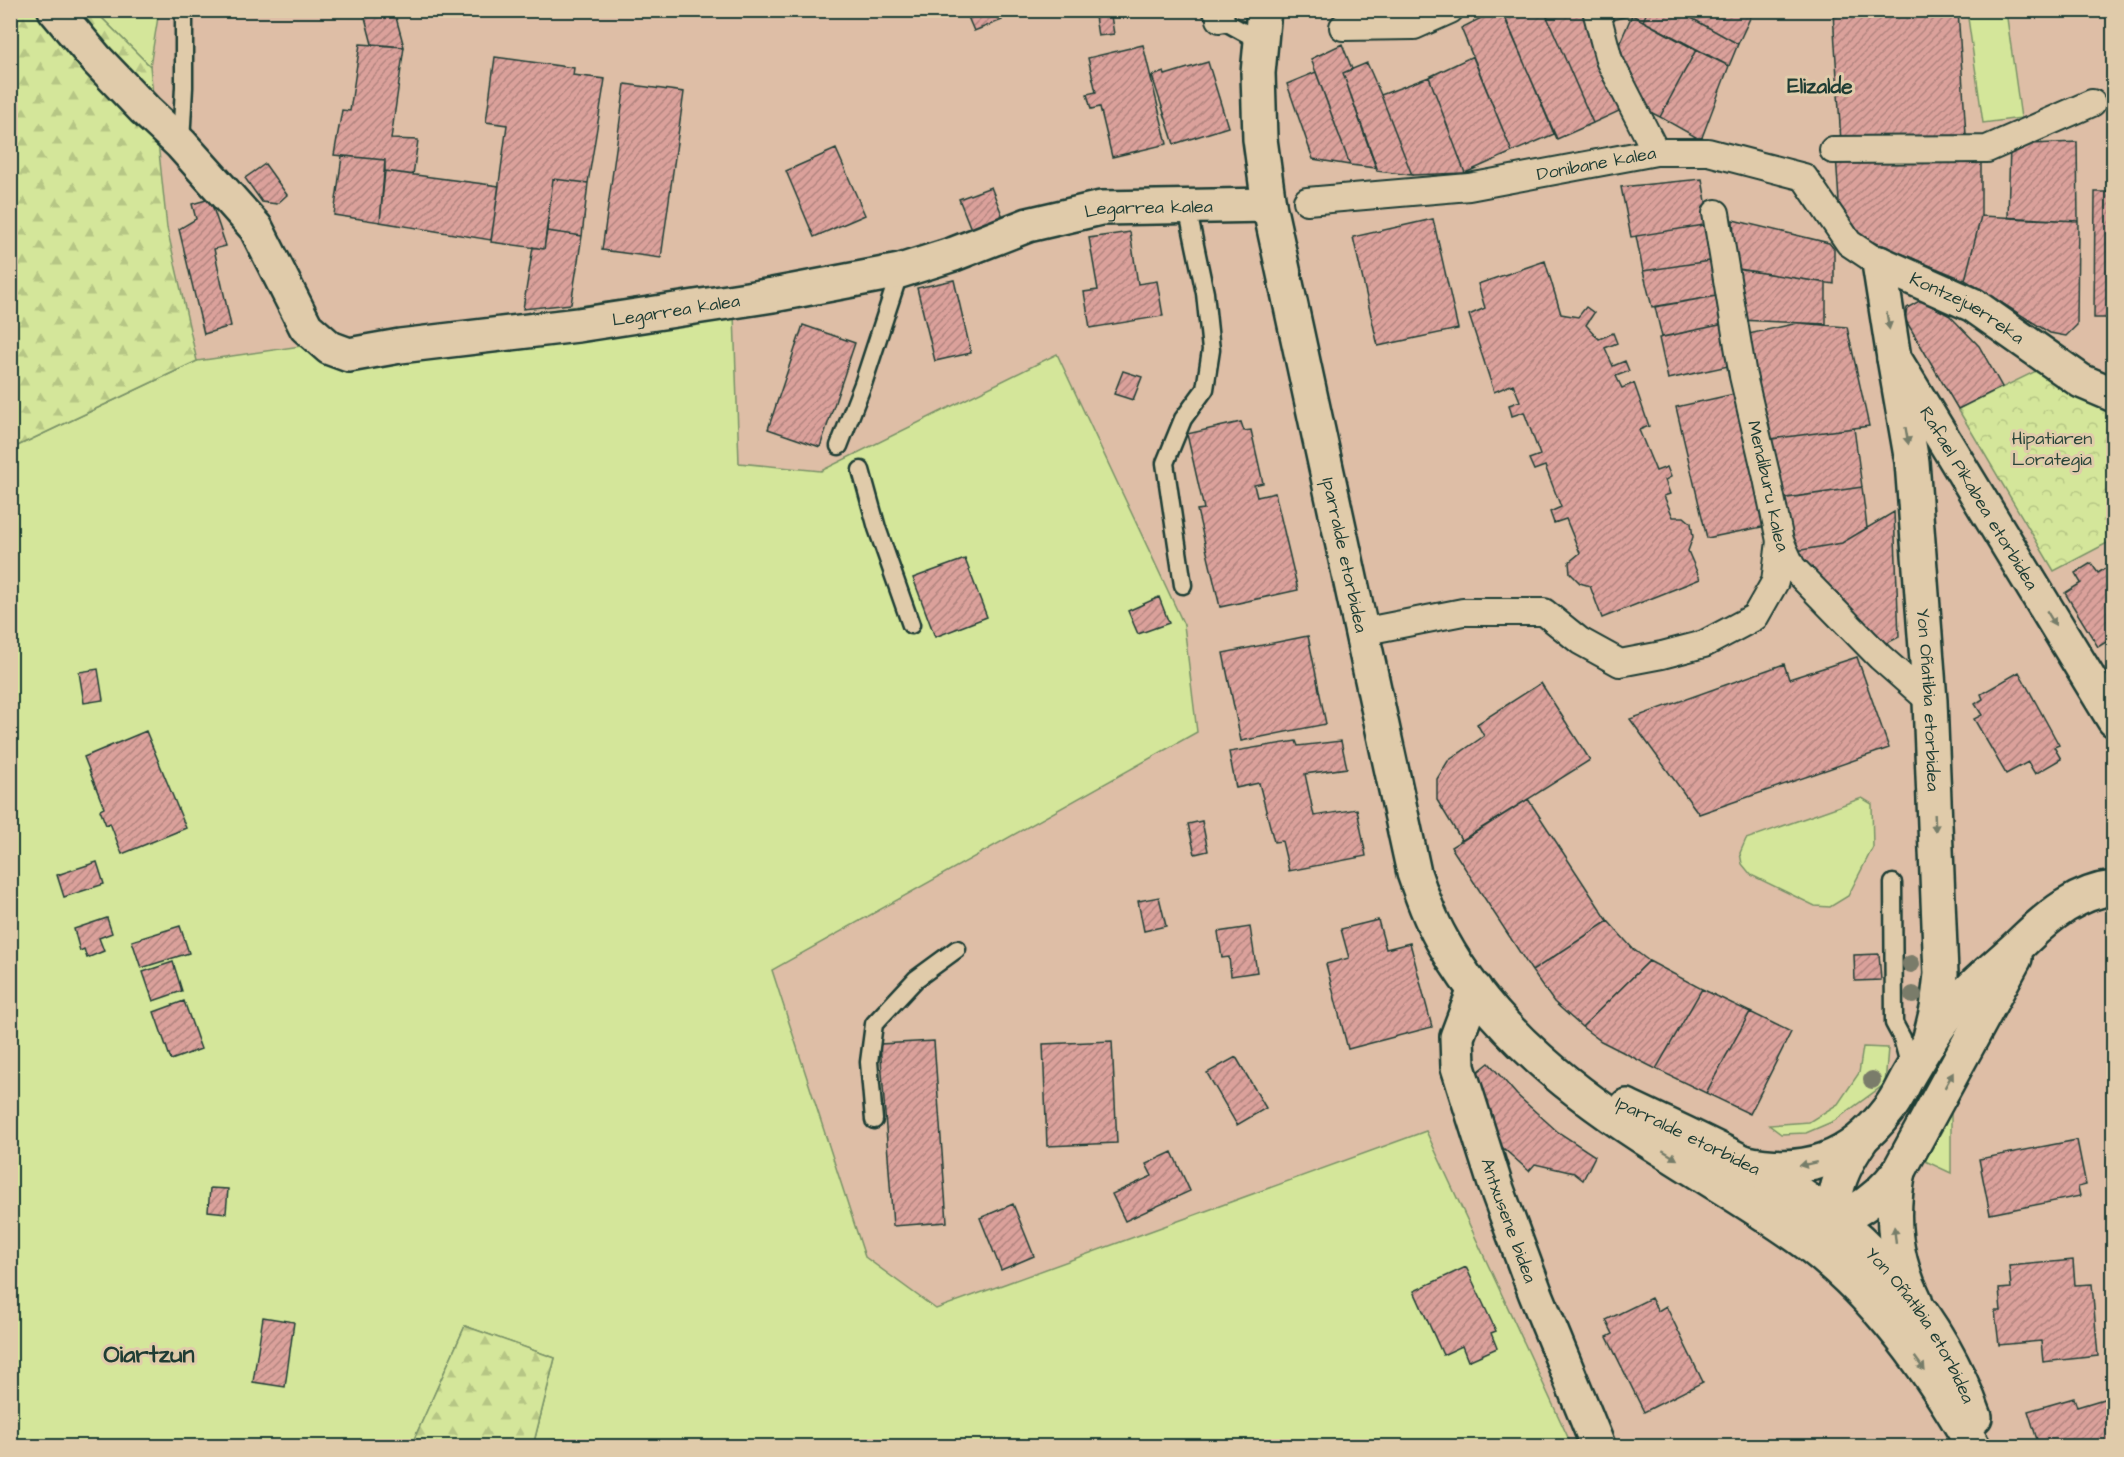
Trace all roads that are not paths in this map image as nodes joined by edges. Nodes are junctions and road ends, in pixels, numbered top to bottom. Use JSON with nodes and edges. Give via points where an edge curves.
{"nodes":[{"id":1,"x":55,"y":10,"type":"edge"},
{"id":2,"x":184,"y":10,"type":"edge"},
{"id":3,"x":1450,"y":10,"type":"edge"},
{"id":4,"x":1596,"y":10,"type":"edge"},
{"id":5,"x":1217,"y":13,"type":"edge"},
{"id":6,"x":1262,"y":26,"type":"edge"},
{"id":7,"x":1343,"y":27,"type":"dead end"},
{"id":8,"x":2092,"y":102,"type":"dead end"},
{"id":9,"x":181,"y":144,"type":"junction"},
{"id":10,"x":1833,"y":150,"type":"dead end"},
{"id":11,"x":1656,"y":152,"type":"junction"},
{"id":12,"x":1306,"y":201,"type":"dead end"},
{"id":13,"x":1269,"y":205,"type":"junction"},
{"id":14,"x":1187,"y":207,"type":"junction"},
{"id":15,"x":1716,"y":213,"type":"dead end"},
{"id":16,"x":1849,"y":243,"type":"joint"},
{"id":17,"x":1879,"y":263,"type":"junction"},
{"id":18,"x":900,"y":271,"type":"junction"},
{"id":19,"x":1894,"y":358,"type":"junction"},
{"id":20,"x":2114,"y":394,"type":"edge"},
{"id":21,"x":839,"y":446,"type":"dead end"},
{"id":22,"x":861,"y":470,"type":"dead end"},
{"id":23,"x":1780,"y":541,"type":"junction"},
{"id":24,"x":1183,"y":585,"type":"dead end"},
{"id":25,"x":911,"y":625,"type":"dead end"},
{"id":26,"x":1361,"y":632,"type":"junction"},
{"id":27,"x":1930,"y":701,"type":"junction"},
{"id":28,"x":2114,"y":720,"type":"edge"},
{"id":29,"x":1893,"y":883,"type":"dead end"},
{"id":30,"x":2114,"y":888,"type":"edge"},
{"id":31,"x":2024,"y":941,"type":"junction"},
{"id":32,"x":957,"y":949,"type":"dead end"},
{"id":33,"x":1475,"y":989,"type":"junction"},
{"id":34,"x":1998,"y":992,"type":"junction"},
{"id":35,"x":1916,"y":1040,"type":"junction"},
{"id":36,"x":1538,"y":1059,"type":"junction"},
{"id":37,"x":1911,"y":1072,"type":"junction"},
{"id":38,"x":874,"y":1120,"type":"dead end"},
{"id":39,"x":1862,"y":1140,"type":"junction"},
{"id":40,"x":1904,"y":1160,"type":"junction"},
{"id":41,"x":1743,"y":1161,"type":"junction"},
{"id":42,"x":1720,"y":1186,"type":"junction"},
{"id":43,"x":1834,"y":1220,"type":"junction"},
{"id":44,"x":1809,"y":1245,"type":"joint"},
{"id":45,"x":1920,"y":1310,"type":"junction"},
{"id":46,"x":1901,"y":1337,"type":"junction"},
{"id":47,"x":1598,"y":1446,"type":"edge"},
{"id":48,"x":1973,"y":1446,"type":"edge"},
{"id":49,"x":1986,"y":1446,"type":"edge"}],
"edges":[{"from":1,"to":9,"type":"street","name":"Legarrea kalea","via":[[97,60]]},
{"from":2,"to":9,"type":"lane"},
{"from":3,"to":7,"type":"street","via":[[1414,26]]},
{"from":4,"to":11,"type":"street","via":[[1609,60]]},
{"from":5,"to":6,"type":"lane"},
{"from":6,"to":13,"type":"street","name":"Iparralde etorbidea","via":[[1258,73],[1260,140]]},
{"from":8,"to":10,"type":"street","via":[[1987,149]]},
{"from":9,"to":18,"type":"street","name":"Legarrea kalea","via":[[256,228],[306,327],[330,348],[349,356],[400,346],[601,322]]},
{"from":11,"to":12,"type":"street","name":"Donibane kalea","via":[[1469,187]]},
{"from":11,"to":16,"type":"street","name":"Donibane kalea","via":[[1708,152],[1804,177]]},
{"from":13,"to":14,"type":"street","name":"Legarrea kalea"},
{"from":13,"to":26,"type":"street","name":"Iparralde etorbidea"},
{"from":14,"to":18,"type":"street","name":"Legarrea kalea","via":[[1101,208],[1028,225]]},
{"from":14,"to":24,"type":"lane","via":[[1205,293],[1211,350],[1205,389],[1183,419],[1165,463]]},
{"from":15,"to":23,"type":"street","name":"Mendiburu kalea","via":[[1743,376]]},
{"from":16,"to":17,"type":"street","name":"Kontzejuerreka"},
{"from":17,"to":19,"type":"street","name":"Rafael Pikabea etorbidea","one_way":true},
{"from":17,"to":20,"type":"street","name":"Kontzejuerreka","via":[[1972,305],[2081,381]]},
{"from":18,"to":21,"type":"lane"},
{"from":19,"to":27,"type":"street","name":"Yon Oñatibia etorbidea","one_way":true,"via":[[1912,462]]},
{"from":19,"to":28,"type":"street","name":"Rafael Pikabea etorbidea","one_way":true},
{"from":22,"to":25,"type":"lane"},
{"from":23,"to":26,"type":"street","via":[[1775,582],[1755,617],[1704,644],[1662,655],[1620,663],[1580,641],[1544,612],[1463,612]]},
{"from":23,"to":27,"type":"street","name":"Mendiburu kalea","via":[[1792,567],[1880,657]]},
{"from":26,"to":33,"type":"street","name":"Iparralde etorbidea","via":[[1414,873],[1442,939]]},
{"from":27,"to":35,"type":"street","name":"Yon Oñatibia etorbidea","one_way":true,"via":[[1941,974],[1937,1009]]},
{"from":29,"to":35,"type":"lane","via":[[1894,1023]]},
{"from":30,"to":31,"type":"street","via":[[2061,907]]},
{"from":31,"to":34,"type":"street"},
{"from":31,"to":35,"type":"street"},
{"from":32,"to":38,"type":"lane","via":[[916,979],[874,1024],[869,1062]]},
{"from":33,"to":36,"type":"street","name":"Iparralde etorbidea"},
{"from":33,"to":47,"type":"street","name":"Antxusene bidea","via":[[1457,1037],[1458,1067],[1495,1184]]},
{"from":34,"to":35,"type":"street","via":[[1980,1004],[1956,1031],[1944,1038]]},
{"from":40,"to":34,"type":"street","one_way":true},
{"from":35,"to":37,"type":"street"},
{"from":36,"to":41,"type":"street","name":"Iparralde etorbidea"},
{"from":36,"to":42,"type":"street","name":"Iparralde etorbidea","one_way":true,"via":[[1619,1120]]},
{"from":37,"to":39,"type":"street","via":[[1889,1109]]},
{"from":37,"to":40,"type":"street","via":[[1916,1099]]},
{"from":39,"to":41,"type":"street","one_way":true,"via":[[1824,1160],[1804,1165],[1763,1166]]},
{"from":39,"to":43,"type":"street","name":"Yon Oñatibia etorbidea","via":[[1847,1160],[1839,1180]]},
{"from":40,"to":43,"type":"street","via":[[1886,1188],[1872,1200]]},
{"from":45,"to":40,"type":"street","one_way":true,"via":[[1900,1265],[1895,1241],[1894,1204]]},
{"from":41,"to":43,"type":"street","name":"Iparralde etorbidea","via":[[1784,1184]]},
{"from":42,"to":43,"type":"street","via":[[1749,1184],[1802,1218],[1817,1222]]},
{"from":42,"to":44,"type":"street","name":"Iparralde etorbidea"},
{"from":43,"to":45,"type":"street","name":"Yon Oñatibia etorbidea","via":[[1887,1269]]},
{"from":43,"to":46,"type":"street","name":"Yon Oñatibia etorbidea","via":[[1851,1256],[1897,1308]]},
{"from":44,"to":46,"type":"street","name":"Yon Oñatibia etorbidea","via":[[1844,1275]]},
{"from":45,"to":49,"type":"street","name":"Yon Oñatibia etorbidea","via":[[1952,1365]]},
{"from":46,"to":48,"type":"street","name":"Yon Oñatibia etorbidea","one_way":true,"via":[[1947,1401]]}]}
